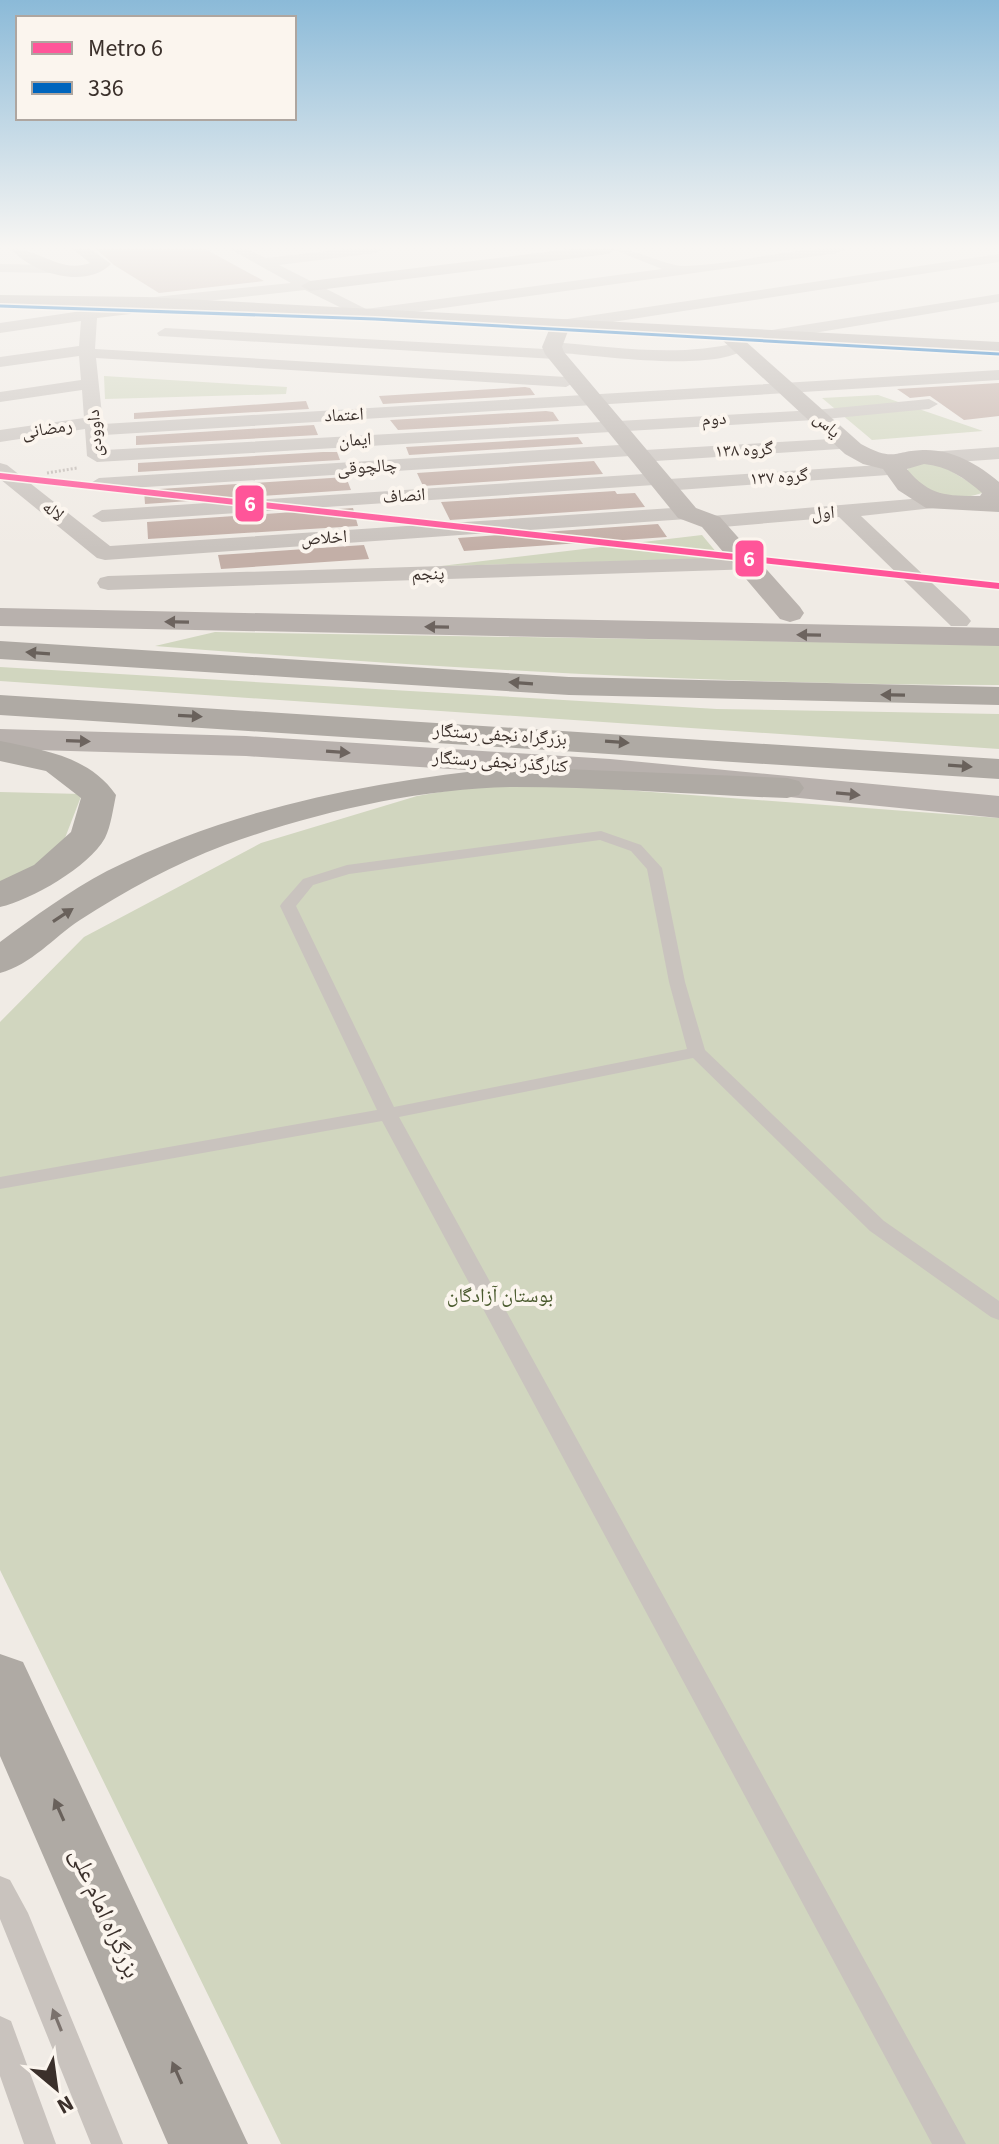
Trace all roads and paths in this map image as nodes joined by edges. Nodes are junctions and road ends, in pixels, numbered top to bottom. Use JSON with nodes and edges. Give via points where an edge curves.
{"nodes":[{"id":1,"x":89,"y":349,"type":"edge"},
{"id":2,"x":562,"y":349,"type":"edge"},
{"id":3,"x":742,"y":349,"type":"edge"},
{"id":4,"x":88,"y":352,"type":"junction"},
{"id":5,"x":0,"y":362,"type":"edge"},
{"id":6,"x":330,"y":368,"type":"junction"},
{"id":7,"x":363,"y":370,"type":"junction"},
{"id":8,"x":808,"y":370,"type":"dead end"},
{"id":9,"x":999,"y":375,"type":"edge"},
{"id":10,"x":90,"y":384,"type":"junction"},
{"id":11,"x":462,"y":384,"type":"dead end"},
{"id":12,"x":311,"y":385,"type":"dead end"},
{"id":13,"x":833,"y":387,"type":"junction"},
{"id":14,"x":788,"y":390,"type":"junction"},
{"id":15,"x":586,"y":391,"type":"junction"},
{"id":16,"x":0,"y":397,"type":"edge"},
{"id":17,"x":953,"y":402,"type":"dead end"},
{"id":18,"x":815,"y":415,"type":"junction"},
{"id":19,"x":98,"y":416,"type":"junction"},
{"id":20,"x":613,"y":424,"type":"junction"},
{"id":21,"x":0,"y":436,"type":"edge"},
{"id":22,"x":848,"y":444,"type":"junction"},
{"id":23,"x":637,"y":453,"type":"junction"},
{"id":24,"x":999,"y":453,"type":"edge"},
{"id":25,"x":929,"y":458,"type":"junction"},
{"id":26,"x":895,"y":467,"type":"junction"},
{"id":27,"x":98,"y":469,"type":"junction"},
{"id":28,"x":6,"y":474,"type":"edge"},
{"id":29,"x":662,"y":482,"type":"junction"},
{"id":30,"x":935,"y":503,"type":"junction"},
{"id":31,"x":995,"y":505,"type":"edge"},
{"id":32,"x":844,"y":511,"type":"junction"},
{"id":33,"x":687,"y":513,"type":"junction"},
{"id":34,"x":102,"y":516,"type":"junction"},
{"id":35,"x":711,"y":522,"type":"junction"},
{"id":36,"x":105,"y":553,"type":"junction"},
{"id":37,"x":747,"y":564,"type":"junction"},
{"id":38,"x":108,"y":583,"type":"junction"},
{"id":39,"x":109,"y":607,"type":"dead end"},
{"id":40,"x":790,"y":613,"type":"dead end"},
{"id":41,"x":0,"y":617,"type":"edge"},
{"id":42,"x":959,"y":621,"type":"dead end"},
{"id":43,"x":999,"y":637,"type":"edge"},
{"id":44,"x":0,"y":650,"type":"edge"},
{"id":45,"x":999,"y":696,"type":"edge"},
{"id":46,"x":0,"y":705,"type":"edge"},
{"id":47,"x":0,"y":739,"type":"edge"},
{"id":48,"x":0,"y":751,"type":"edge"},
{"id":49,"x":999,"y":769,"type":"edge"},
{"id":50,"x":787,"y":788,"type":"junction"},
{"id":51,"x":999,"y":807,"type":"edge"},
{"id":52,"x":0,"y":896,"type":"edge"},
{"id":53,"x":0,"y":961,"type":"edge"},
{"id":54,"x":697,"y":1052,"type":"junction"},
{"id":55,"x":388,"y":1114,"type":"junction"},
{"id":56,"x":0,"y":1183,"type":"edge"},
{"id":57,"x":999,"y":1312,"type":"edge"},
{"id":58,"x":0,"y":1682,"type":"edge"},
{"id":59,"x":0,"y":1890,"type":"edge"},
{"id":60,"x":0,"y":2032,"type":"edge"},
{"id":61,"x":40,"y":2144,"type":"edge"},
{"id":62,"x":107,"y":2144,"type":"edge"},
{"id":63,"x":208,"y":2144,"type":"edge"},
{"id":64,"x":950,"y":2144,"type":"edge"}],
"edges":[{"from":1,"to":4,"type":"street","name":"داوودی"},
{"from":2,"to":15,"type":"street"},
{"from":3,"to":14,"type":"street","name":"یاس"},
{"from":4,"to":5,"type":"street"},
{"from":4,"to":6,"type":"street"},
{"from":4,"to":10,"type":"street","name":"داوودی"},
{"from":6,"to":7,"type":"street"},
{"from":6,"to":12,"type":"street"},
{"from":7,"to":11,"type":"street","via":[[347,383]]},
{"from":7,"to":15,"type":"street"},
{"from":8,"to":13,"type":"street"},
{"from":9,"to":13,"type":"street"},
{"from":10,"to":16,"type":"street"},
{"from":10,"to":19,"type":"street","name":"داوودی"},
{"from":13,"to":14,"type":"street"},
{"from":14,"to":15,"type":"street"},
{"from":14,"to":18,"type":"street","name":"یاس"},
{"from":15,"to":19,"type":"street","name":"اعتماد"},
{"from":15,"to":20,"type":"street"},
{"from":17,"to":18,"type":"street","name":"دوم"},
{"from":18,"to":20,"type":"street","name":"دوم"},
{"from":18,"to":22,"type":"street","name":"یاس"},
{"from":19,"to":21,"type":"street","name":"رمضانی"},
{"from":19,"to":27,"type":"street","name":"داوودی"},
{"from":20,"to":23,"type":"street"},
{"from":20,"to":27,"type":"street","name":"ایمان"},
{"from":22,"to":23,"type":"street","name":"گروه ۱۳۸"},
{"from":22,"to":26,"type":"street","name":"یاس"},
{"from":23,"to":27,"type":"street","name":"چالچوقی"},
{"from":23,"to":29,"type":"street"},
{"from":24,"to":25,"type":"street"},
{"from":25,"to":26,"type":"street","via":[[907,459]]},
{"from":25,"to":31,"type":"street","via":[[959,463],[982,479],[996,492]]},
{"from":26,"to":29,"type":"street","name":"گروه ۱۳۷"},
{"from":26,"to":30,"type":"street","via":[[907,485]]},
{"from":27,"to":28,"type":"path"},
{"from":27,"to":34,"type":"street","name":"داوودی"},
{"from":28,"to":36,"type":"street","name":"لاله"},
{"from":29,"to":33,"type":"street"},
{"from":29,"to":34,"type":"street","name":"انصاف"},
{"from":30,"to":31,"type":"street"},
{"from":30,"to":32,"type":"street","name":"اول"},
{"from":32,"to":35,"type":"street","name":"اول"},
{"from":32,"to":42,"type":"street"},
{"from":33,"to":35,"type":"street"},
{"from":33,"to":36,"type":"street","name":"اخلاص"},
{"from":34,"to":36,"type":"street","name":"داوودی"},
{"from":35,"to":37,"type":"street"},
{"from":36,"to":38,"type":"street","name":"داوودی"},
{"from":37,"to":38,"type":"street","name":"پنجم"},
{"from":37,"to":40,"type":"street"},
{"from":38,"to":39,"type":"street","name":"داوودی"},
{"from":43,"to":41,"type":"main road","one_way":true},
{"from":45,"to":44,"type":"highway","one_way":true,"via":[[569,686]]},
{"from":46,"to":49,"type":"highway","name":"بزرگراه نجفی رستگار","one_way":true},
{"from":47,"to":50,"type":"main road","name":"کنارگذر نجفی رستگار","one_way":true,"via":[[262,747],[610,769]]},
{"from":48,"to":52,"type":"highway","via":[[57,763],[99,795],[88,836],[47,873]]},
{"from":50,"to":51,"type":"main road","name":"کنارگذر نجفی رستگار","one_way":true},
{"from":53,"to":50,"type":"highway","one_way":true,"via":[[119,880],[211,838],[319,805],[422,786],[513,777]]},
{"from":54,"to":55,"type":"lane"},
{"from":54,"to":55,"type":"lane","via":[[654,868],[636,848],[601,835],[347,870],[308,882],[288,906]]},
{"from":54,"to":57,"type":"lane","via":[[877,1226]]},
{"from":55,"to":56,"type":"lane"},
{"from":55,"to":64,"type":"lane"},
{"from":63,"to":58,"type":"highway","name":"بزرگراه امام علی","one_way":true},
{"from":62,"to":59,"type":"lane","one_way":true},
{"from":60,"to":61,"type":"lane"}]}
